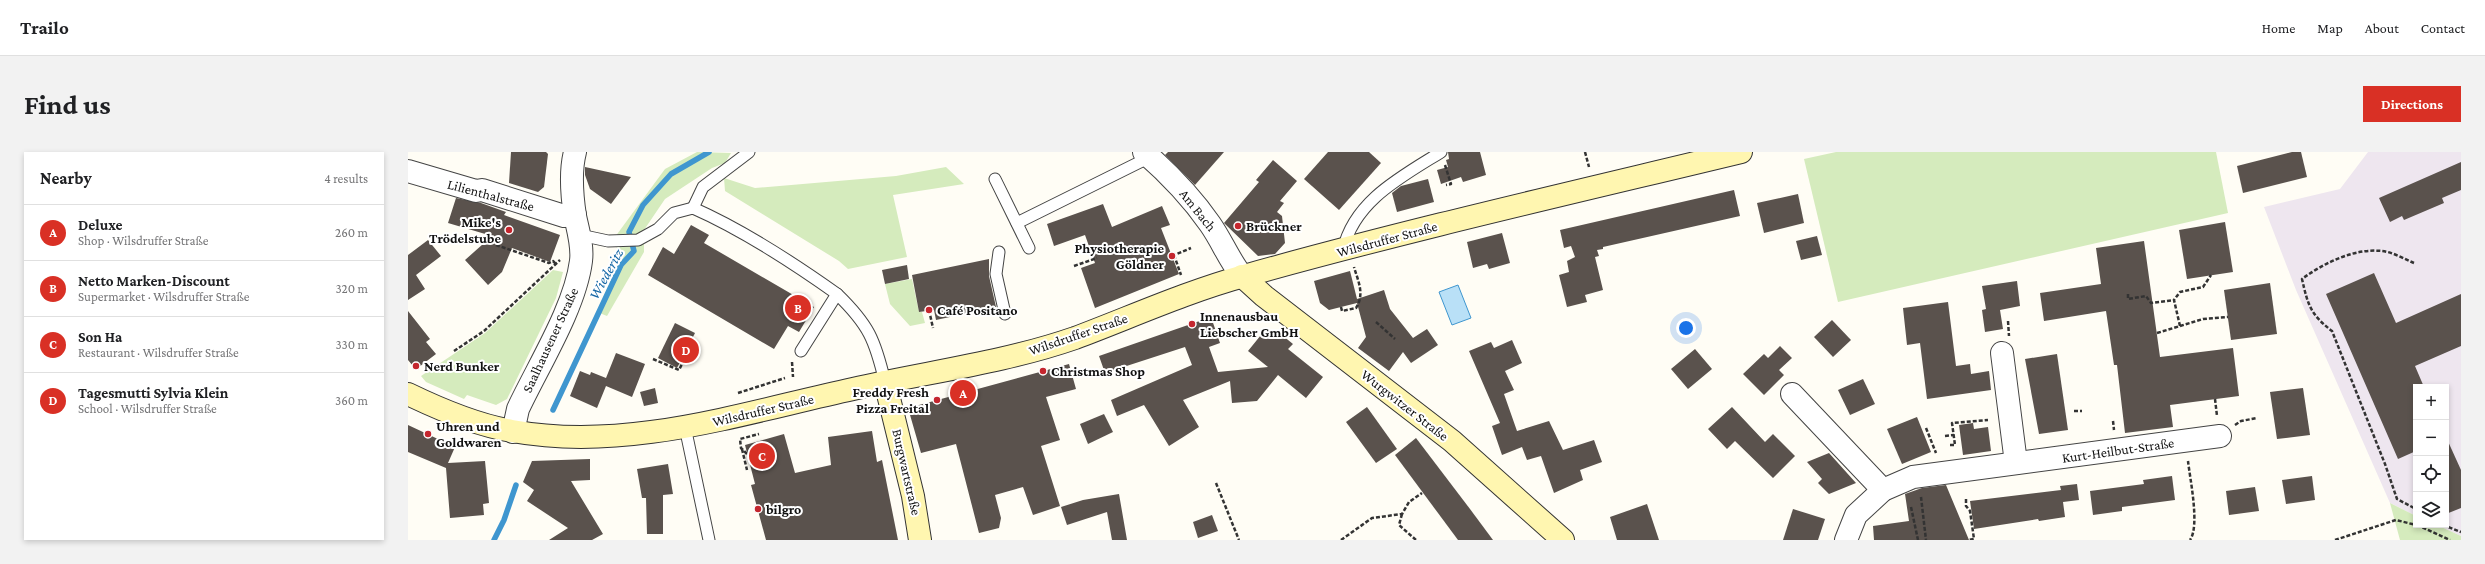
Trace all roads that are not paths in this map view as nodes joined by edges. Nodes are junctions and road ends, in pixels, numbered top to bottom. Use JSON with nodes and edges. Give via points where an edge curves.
{"nodes":[{"id":1,"x":575,"y":152,"type":"edge"},
{"id":2,"x":749,"y":152,"type":"edge"},
{"id":3,"x":1741,"y":152,"type":"edge"},
{"id":4,"x":1442,"y":155,"type":"edge"},
{"id":5,"x":1144,"y":156,"type":"edge"},
{"id":6,"x":408,"y":171,"type":"edge"},
{"id":7,"x":996,"y":179,"type":"dead end"},
{"id":8,"x":693,"y":208,"type":"junction"},
{"id":9,"x":1017,"y":223,"type":"junction"},
{"id":10,"x":577,"y":225,"type":"junction"},
{"id":11,"x":1029,"y":248,"type":"dead end"},
{"id":12,"x":1000,"y":252,"type":"dead end"},
{"id":13,"x":1348,"y":257,"type":"junction"},
{"id":14,"x":1242,"y":276,"type":"junction"},
{"id":15,"x":837,"y":294,"type":"junction"},
{"id":16,"x":1005,"y":314,"type":"dead end"},
{"id":17,"x":2006,"y":343,"type":"road end"},
{"id":18,"x":801,"y":351,"type":"dead end"},
{"id":19,"x":885,"y":382,"type":"junction"},
{"id":20,"x":408,"y":394,"type":"edge"},
{"id":21,"x":1792,"y":394,"type":"dead end"},
{"id":22,"x":685,"y":427,"type":"junction"},
{"id":23,"x":513,"y":432,"type":"junction"},
{"id":24,"x":2220,"y":436,"type":"dead end"},
{"id":25,"x":2016,"y":463,"type":"junction"},
{"id":26,"x":1883,"y":490,"type":"junction"},
{"id":27,"x":709,"y":540,"type":"edge"},
{"id":28,"x":920,"y":540,"type":"edge"},
{"id":29,"x":1563,"y":540,"type":"edge"},
{"id":30,"x":1846,"y":540,"type":"edge"}],
"edges":[{"from":1,"to":10,"type":"street","name":"Saalhausener Straße","via":[[572,165]]},
{"from":2,"to":8,"type":"lane","via":[[703,187]]},
{"from":3,"to":13,"type":"main road","name":"Wilsdruffer Straße"},
{"from":4,"to":13,"type":"lane","via":[[1418,166],[1377,195],[1348,231]]},
{"from":5,"to":9,"type":"lane"},
{"from":5,"to":14,"type":"street","name":"Am Bach","via":[[1184,192],[1206,218]]},
{"from":6,"to":10,"type":"street","name":"Lilienthalstraße","via":[[476,191],[482,190],[564,216]]},
{"from":7,"to":9,"type":"lane"},
{"from":8,"to":10,"type":"lane","via":[[674,213],[658,230],[638,240],[622,242]]},
{"from":8,"to":15,"type":"lane","via":[[767,248]]},
{"from":9,"to":11,"type":"lane"},
{"from":10,"to":23,"type":"street","name":"Saalhausener Straße","via":[[581,260],[576,283],[518,409]]},
{"from":12,"to":16,"type":"lane","via":[[996,274]]},
{"from":13,"to":14,"type":"main road","name":"Wilsdruffer Straße"},
{"from":14,"to":19,"type":"main road","name":"Wilsdruffer Straße","via":[[1066,340],[1007,358]]},
{"from":14,"to":29,"type":"main road","name":"Wurgwitzer Straße","via":[[1264,296],[1455,444]]},
{"from":15,"to":18,"type":"lane"},
{"from":15,"to":19,"type":"lane","via":[[869,331],[875,343]]},
{"from":17,"to":25,"type":"street"},
{"from":19,"to":22,"type":"main road","name":"Wilsdruffer Straße"},
{"from":19,"to":28,"type":"main road","name":"Burgwartstraße","via":[[910,481]]},
{"from":20,"to":23,"type":"main road","name":"Wilsdruffer Straße","via":[[469,420]]},
{"from":21,"to":26,"type":"street"},
{"from":22,"to":23,"type":"main road","name":"Wilsdruffer Straße","via":[[578,437]]},
{"from":22,"to":27,"type":"lane"},
{"from":24,"to":25,"type":"street","name":"Kurt-Heilbut-Straße"},
{"from":25,"to":26,"type":"street","name":"Kurt-Heilbut-Straße","via":[[1918,476]]},
{"from":26,"to":30,"type":"street","name":"Kurt-Heilbut-Straße","via":[[1856,515]]}]}
